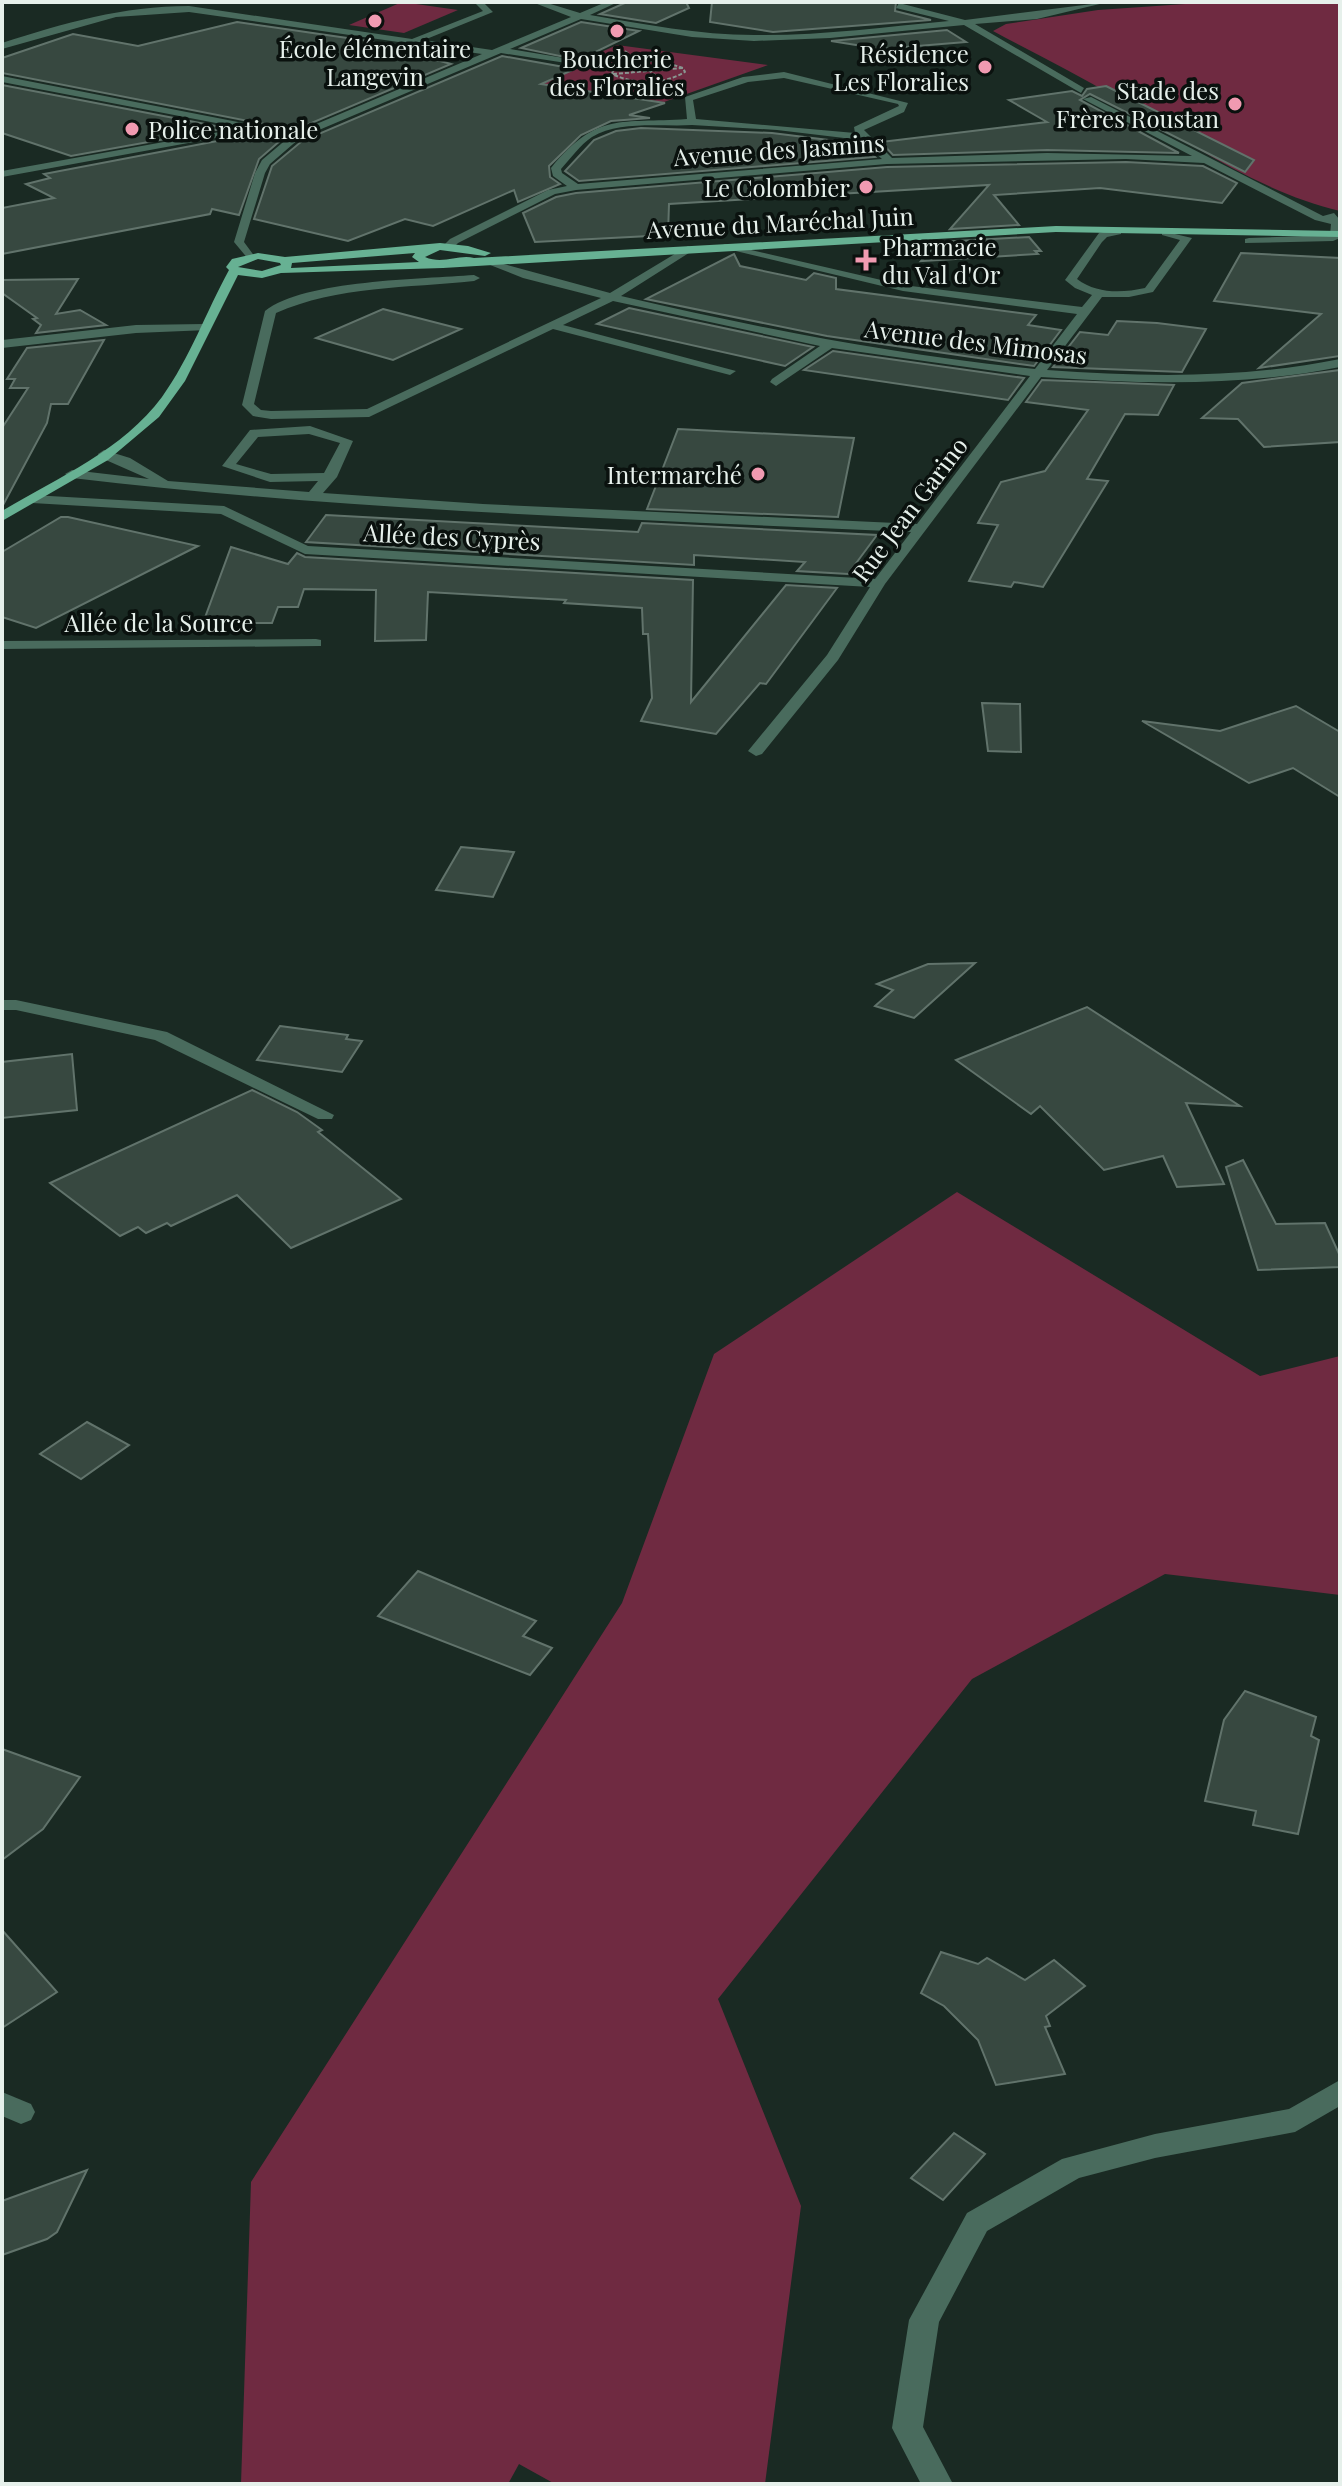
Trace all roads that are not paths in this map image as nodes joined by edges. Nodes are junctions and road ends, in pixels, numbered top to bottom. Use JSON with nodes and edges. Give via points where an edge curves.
{"nodes":[{"id":1,"x":478,"y":2,"type":"edge"},
{"id":2,"x":536,"y":2,"type":"edge"},
{"id":3,"x":614,"y":2,"type":"edge"},
{"id":4,"x":1104,"y":2,"type":"edge"},
{"id":5,"x":136,"y":5,"type":"edge"},
{"id":6,"x":899,"y":6,"type":"dead end"},
{"id":7,"x":579,"y":16,"type":"junction"},
{"id":8,"x":966,"y":23,"type":"junction"},
{"id":9,"x":412,"y":41,"type":"junction"},
{"id":10,"x":2,"y":46,"type":"edge"},
{"id":11,"x":496,"y":52,"type":"junction"},
{"id":12,"x":576,"y":63,"type":"dead end"},
{"id":13,"x":68,"y":78,"type":"dead end"},
{"id":14,"x":2,"y":79,"type":"edge"},
{"id":15,"x":39,"y":86,"type":"junction"},
{"id":16,"x":692,"y":122,"type":"junction"},
{"id":17,"x":256,"y":128,"type":"junction"},
{"id":18,"x":296,"y":136,"type":"junction"},
{"id":19,"x":861,"y":137,"type":"junction"},
{"id":20,"x":1160,"y":137,"type":"junction"},
{"id":21,"x":1127,"y":155,"type":"junction"},
{"id":22,"x":1204,"y":160,"type":"junction"},
{"id":23,"x":2,"y":162,"type":"edge"},
{"id":24,"x":891,"y":163,"type":"junction"},
{"id":25,"x":30,"y":168,"type":"junction"},
{"id":26,"x":2,"y":174,"type":"edge"},
{"id":27,"x":576,"y":187,"type":"junction"},
{"id":28,"x":1303,"y":210,"type":"junction"},
{"id":29,"x":1338,"y":227,"type":"edge"},
{"id":30,"x":1006,"y":231,"type":"junction"},
{"id":31,"x":1117,"y":232,"type":"junction"},
{"id":32,"x":1166,"y":233,"type":"junction"},
{"id":33,"x":1103,"y":235,"type":"junction"},
{"id":34,"x":1282,"y":235,"type":"junction"},
{"id":35,"x":1187,"y":238,"type":"junction"},
{"id":36,"x":448,"y":247,"type":"junction"},
{"id":37,"x":725,"y":247,"type":"junction"},
{"id":38,"x":429,"y":249,"type":"junction"},
{"id":39,"x":463,"y":249,"type":"junction"},
{"id":40,"x":688,"y":249,"type":"junction"},
{"id":41,"x":557,"y":256,"type":"junction"},
{"id":42,"x":249,"y":257,"type":"junction"},
{"id":43,"x":285,"y":260,"type":"junction"},
{"id":44,"x":489,"y":261,"type":"junction"},
{"id":45,"x":460,"y":262,"type":"junction"},
{"id":46,"x":441,"y":264,"type":"junction"},
{"id":47,"x":235,"y":270,"type":"junction"},
{"id":48,"x":278,"y":271,"type":"junction"},
{"id":49,"x":264,"y":274,"type":"junction"},
{"id":50,"x":474,"y":278,"type":"dead end"},
{"id":51,"x":221,"y":293,"type":"junction"},
{"id":52,"x":1099,"y":293,"type":"junction"},
{"id":53,"x":611,"y":297,"type":"junction"},
{"id":54,"x":1084,"y":311,"type":"junction"},
{"id":55,"x":550,"y":325,"type":"junction"},
{"id":56,"x":204,"y":328,"type":"junction"},
{"id":57,"x":2,"y":344,"type":"edge"},
{"id":58,"x":828,"y":346,"type":"junction"},
{"id":59,"x":1340,"y":363,"type":"edge"},
{"id":60,"x":730,"y":371,"type":"dead end"},
{"id":61,"x":1038,"y":375,"type":"junction"},
{"id":62,"x":776,"y":382,"type":"dead end"},
{"id":63,"x":104,"y":454,"type":"junction"},
{"id":64,"x":72,"y":474,"type":"junction"},
{"id":65,"x":330,"y":477,"type":"junction"},
{"id":66,"x":173,"y":486,"type":"junction"},
{"id":67,"x":312,"y":497,"type":"junction"},
{"id":68,"x":32,"y":499,"type":"junction"},
{"id":69,"x":2,"y":517,"type":"edge"},
{"id":70,"x":921,"y":528,"type":"junction"},
{"id":71,"x":879,"y":583,"type":"junction"},
{"id":72,"x":316,"y":643,"type":"dead end"},
{"id":73,"x":2,"y":645,"type":"edge"},
{"id":74,"x":756,"y":751,"type":"dead end"},
{"id":75,"x":2,"y":1005,"type":"edge"},
{"id":76,"x":325,"y":1115,"type":"dead end"},
{"id":77,"x":1340,"y":2092,"type":"edge"},
{"id":78,"x":937,"y":2484,"type":"edge"}],
"edges":[{"from":1,"to":9,"type":"street","via":[[489,12]]},
{"from":2,"to":7,"type":"street"},
{"from":3,"to":7,"type":"street"},
{"from":4,"to":8,"type":"street"},
{"from":5,"to":9,"type":"street"},
{"from":5,"to":10,"type":"street"},
{"from":6,"to":8,"type":"street"},
{"from":7,"to":8,"type":"street","via":[[719,37],[791,38]]},
{"from":7,"to":11,"type":"street"},
{"from":8,"to":20,"type":"street","name":"Avenue des Jasmins"},
{"from":9,"to":11,"type":"street"},
{"from":11,"to":12,"type":"street"},
{"from":11,"to":18,"type":"street"},
{"from":13,"to":15,"type":"street"},
{"from":14,"to":15,"type":"street"},
{"from":15,"to":17,"type":"street"},
{"from":16,"to":19,"type":"street"},
{"from":16,"to":19,"type":"street","via":[[688,99],[748,77],[784,75],[905,105],[863,124],[858,129]]},
{"from":16,"to":27,"type":"street","via":[[619,127],[587,136],[556,168]]},
{"from":17,"to":18,"type":"street"},
{"from":17,"to":25,"type":"street"},
{"from":18,"to":42,"type":"street","via":[[260,173],[239,242]]},
{"from":19,"to":24,"type":"street"},
{"from":20,"to":21,"type":"street","name":"Avenue des Jasmins"},
{"from":20,"to":22,"type":"street","name":"Avenue des Jasmins"},
{"from":21,"to":22,"type":"street","name":"Avenue des Jasmins"},
{"from":21,"to":24,"type":"street","name":"Avenue des Jasmins"},
{"from":22,"to":28,"type":"street","name":"Avenue des Jasmins"},
{"from":23,"to":25,"type":"street"},
{"from":24,"to":27,"type":"street","name":"Avenue des Jasmins"},
{"from":25,"to":26,"type":"street"},
{"from":27,"to":36,"type":"street","name":"Avenue des Jasmins","via":[[552,192]]},
{"from":28,"to":29,"type":"street","name":"Avenue des Jasmins"},
{"from":28,"to":34,"type":"street","via":[[1312,224]]},
{"from":29,"to":34,"type":"main road","name":"Avenue du Maréchal Juin"},
{"from":29,"to":35,"type":"main road","name":"Avenue du Maréchal Juin","via":[[1249,241]]},
{"from":30,"to":31,"type":"main road","name":"Avenue du Maréchal Juin"},
{"from":30,"to":33,"type":"main road","name":"Avenue du Maréchal Juin"},
{"from":30,"to":37,"type":"main road","name":"Avenue du Maréchal Juin"},
{"from":31,"to":32,"type":"main road","name":"Avenue du Maréchal Juin"},
{"from":31,"to":33,"type":"street"},
{"from":32,"to":34,"type":"main road","name":"Avenue du Maréchal Juin"},
{"from":32,"to":35,"type":"street"},
{"from":33,"to":35,"type":"main road","name":"Avenue du Maréchal Juin"},
{"from":33,"to":52,"type":"street","via":[[1071,280]]},
{"from":35,"to":52,"type":"street","via":[[1149,290]]},
{"from":36,"to":38,"type":"main road","name":"Avenue du Maréchal Juin"},
{"from":36,"to":39,"type":"main road","name":"Avenue du Maréchal Juin"},
{"from":37,"to":40,"type":"main road","name":"Avenue du Maréchal Juin"},
{"from":37,"to":54,"type":"street","via":[[903,288]]},
{"from":38,"to":43,"type":"main road"},
{"from":38,"to":46,"type":"main road","via":[[419,254],[420,260]]},
{"from":39,"to":41,"type":"main road","name":"Avenue du Maréchal Juin"},
{"from":39,"to":45,"type":"main road","via":[[471,256]]},
{"from":40,"to":41,"type":"main road","name":"Avenue du Maréchal Juin"},
{"from":40,"to":53,"type":"street"},
{"from":41,"to":44,"type":"main road","name":"Avenue du Maréchal Juin"},
{"from":42,"to":43,"type":"main road"},
{"from":42,"to":47,"type":"main road","via":[[236,261]]},
{"from":43,"to":48,"type":"main road","via":[[287,266]]},
{"from":44,"to":45,"type":"main road","name":"Avenue du Maréchal Juin"},
{"from":44,"to":53,"type":"street","name":"Avenue des Mimosas"},
{"from":45,"to":46,"type":"main road","name":"Avenue du Maréchal Juin"},
{"from":46,"to":48,"type":"main road"},
{"from":47,"to":49,"type":"main road"},
{"from":47,"to":51,"type":"main road"},
{"from":48,"to":49,"type":"main road"},
{"from":49,"to":51,"type":"main road"},
{"from":50,"to":55,"type":"street","via":[[310,296],[283,304],[271,311],[248,405],[271,415],[369,413]]},
{"from":51,"to":56,"type":"main road"},
{"from":52,"to":54,"type":"street","name":"Rue Jean Garino"},
{"from":53,"to":55,"type":"street"},
{"from":53,"to":58,"type":"street","name":"Avenue des Mimosas"},
{"from":54,"to":61,"type":"street","name":"Rue Jean Garino"},
{"from":55,"to":60,"type":"street"},
{"from":56,"to":57,"type":"street","via":[[136,329]]},
{"from":56,"to":63,"type":"main road","via":[[156,413]]},
{"from":58,"to":61,"type":"street","name":"Avenue des Mimosas"},
{"from":58,"to":62,"type":"street"},
{"from":59,"to":61,"type":"street","name":"Avenue des Mimosas","via":[[1292,374],[1170,380]]},
{"from":61,"to":70,"type":"street","name":"Rue Jean Garino"},
{"from":63,"to":64,"type":"main road"},
{"from":63,"to":66,"type":"street"},
{"from":64,"to":66,"type":"street"},
{"from":64,"to":68,"type":"main road"},
{"from":65,"to":65,"type":"street","via":[[347,441],[310,430],[254,433],[228,466],[270,478]]},
{"from":65,"to":67,"type":"street"},
{"from":66,"to":67,"type":"street"},
{"from":67,"to":70,"type":"street"},
{"from":68,"to":69,"type":"main road"},
{"from":68,"to":71,"type":"street","name":"Allée des Cyprès","via":[[224,510],[305,550]]},
{"from":70,"to":71,"type":"street","name":"Rue Jean Garino"},
{"from":71,"to":74,"type":"street","name":"Rue Jean Garino","via":[[833,657]]},
{"from":72,"to":73,"type":"street","name":"Allée de la Source"},
{"from":75,"to":76,"type":"street","via":[[161,1036]]},
{"from":77,"to":78,"type":"street","via":[[1295,2120],[1155,2146],[1072,2168],[977,2222],[924,2320],[907,2428]]}]}
